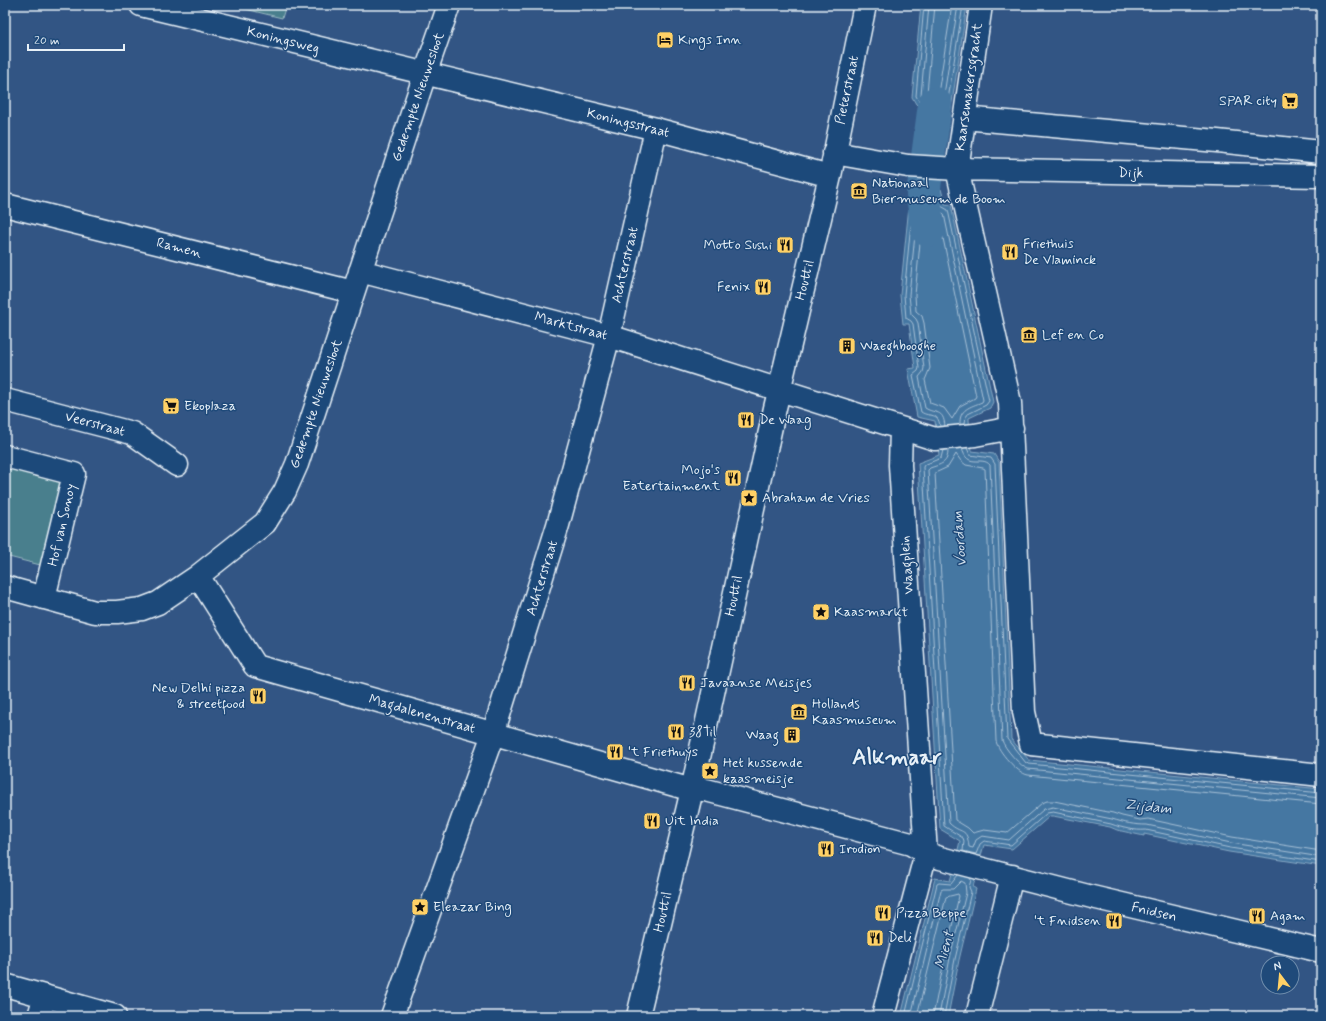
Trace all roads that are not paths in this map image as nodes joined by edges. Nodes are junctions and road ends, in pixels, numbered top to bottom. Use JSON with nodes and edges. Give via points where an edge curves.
{"nodes":[{"id":1,"x":141,"y":5,"type":"edge"},
{"id":2,"x":449,"y":5,"type":"edge"},
{"id":3,"x":865,"y":5,"type":"edge"},
{"id":4,"x":981,"y":5,"type":"edge"},
{"id":5,"x":425,"y":74,"type":"junction"},
{"id":6,"x":964,"y":118,"type":"junction"},
{"id":7,"x":656,"y":129,"type":"junction"},
{"id":8,"x":1321,"y":152,"type":"edge"},
{"id":9,"x":834,"y":153,"type":"junction"},
{"id":10,"x":949,"y":169,"type":"junction"},
{"id":11,"x":830,"y":176,"type":"junction"},
{"id":12,"x":1321,"y":176,"type":"edge"},
{"id":13,"x":5,"y":205,"type":"edge"},
{"id":14,"x":360,"y":271,"type":"junction"},
{"id":15,"x":353,"y":292,"type":"junction"},
{"id":16,"x":609,"y":336,"type":"junction"},
{"id":17,"x":779,"y":389,"type":"junction"},
{"id":18,"x":5,"y":400,"type":"edge"},
{"id":19,"x":1012,"y":428,"type":"junction"},
{"id":20,"x":901,"y":429,"type":"junction"},
{"id":21,"x":5,"y":456,"type":"edge"},
{"id":22,"x":177,"y":465,"type":"dead end"},
{"id":23,"x":198,"y":576,"type":"junction"},
{"id":24,"x":5,"y":587,"type":"edge"},
{"id":25,"x":44,"y":598,"type":"junction"},
{"id":26,"x":493,"y":734,"type":"junction"},
{"id":27,"x":1321,"y":775,"type":"edge"},
{"id":28,"x":692,"y":790,"type":"junction"},
{"id":29,"x":933,"y":856,"type":"junction"},
{"id":30,"x":1012,"y":876,"type":"junction"},
{"id":31,"x":1321,"y":951,"type":"edge"},
{"id":32,"x":5,"y":985,"type":"edge"},
{"id":33,"x":42,"y":1006,"type":"edge"},
{"id":34,"x":115,"y":1016,"type":"edge"},
{"id":35,"x":392,"y":1016,"type":"edge"},
{"id":36,"x":638,"y":1016,"type":"edge"},
{"id":37,"x":883,"y":1016,"type":"edge"},
{"id":38,"x":977,"y":1016,"type":"edge"}],
"edges":[{"from":1,"to":5,"type":"street","name":"Koningsweg"},
{"from":2,"to":5,"type":"street","name":"Gedempte Nieuwesloot"},
{"from":3,"to":9,"type":"street","name":"Pieterstraat"},
{"from":4,"to":6,"type":"street","name":"Kaarsemakersgracht"},
{"from":5,"to":7,"type":"street","name":"Koningsstraat"},
{"from":5,"to":14,"type":"street","name":"Gedempte Nieuwesloot"},
{"from":6,"to":8,"type":"street"},
{"from":6,"to":10,"type":"street","name":"Kaarsemakersgracht"},
{"from":7,"to":11,"type":"street","name":"Koningsstraat"},
{"from":7,"to":16,"type":"street","name":"Achterstraat"},
{"from":9,"to":10,"type":"street","name":"Dijk"},
{"from":9,"to":11,"type":"street","name":"Pieterstraat"},
{"from":10,"to":12,"type":"street","name":"Dijk"},
{"from":10,"to":19,"type":"street","via":[[1010,403]]},
{"from":11,"to":17,"type":"street","name":"Houttil"},
{"from":13,"to":15,"type":"street","name":"Ramen"},
{"from":14,"to":15,"type":"street","name":"Gedempte Nieuwesloot"},
{"from":14,"to":16,"type":"street","name":"Marktstraat"},
{"from":15,"to":23,"type":"street","name":"Gedempte Nieuwesloot","via":[[297,464],[285,491],[265,523]]},
{"from":16,"to":17,"type":"street","name":"Marktstraat"},
{"from":16,"to":26,"type":"street","name":"Achterstraat","via":[[558,525]]},
{"from":17,"to":20,"type":"street"},
{"from":17,"to":28,"type":"street","name":"Houttil"},
{"from":18,"to":22,"type":"street","name":"Veerstraat","via":[[132,433]]},
{"from":19,"to":20,"type":"street","via":[[935,439]]},
{"from":19,"to":27,"type":"street","via":[[1024,712],[1031,744]]},
{"from":20,"to":29,"type":"street","name":"Waagplein","via":[[900,465]]},
{"from":21,"to":25,"type":"street","name":"Hof van Sonoy","via":[[74,474]]},
{"from":23,"to":25,"type":"street","name":"Gedempte Nieuwesloot","via":[[158,603],[142,609],[95,612]]},
{"from":23,"to":26,"type":"street","name":"Magdalenenstraat","via":[[255,666]]},
{"from":24,"to":25,"type":"street","name":"Gedempte Nieuwesloot"},
{"from":26,"to":28,"type":"street","name":"Magdalenenstraat"},
{"from":26,"to":35,"type":"street","name":"Achterstraat"},
{"from":28,"to":29,"type":"street","via":[[706,790],[912,844]]},
{"from":28,"to":36,"type":"street","name":"Houttil"},
{"from":29,"to":30,"type":"street","name":"Fnidsen"},
{"from":29,"to":37,"type":"street"},
{"from":30,"to":31,"type":"street","name":"Fnidsen"},
{"from":30,"to":38,"type":"street"},
{"from":32,"to":33,"type":"street"},
{"from":33,"to":34,"type":"street"}]}
